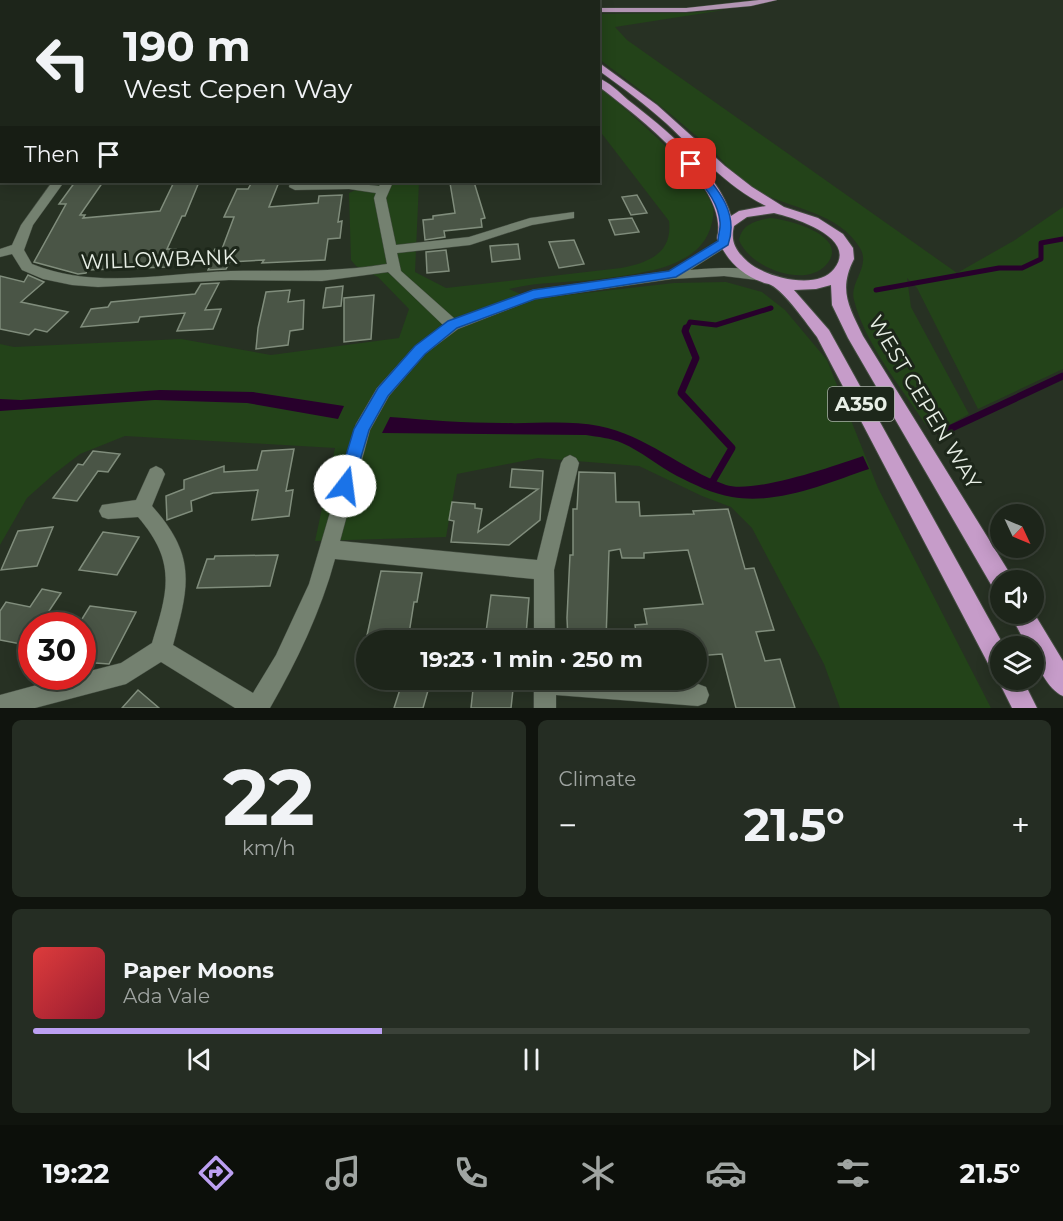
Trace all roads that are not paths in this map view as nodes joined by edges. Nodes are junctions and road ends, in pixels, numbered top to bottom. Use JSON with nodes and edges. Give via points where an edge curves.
{"nodes":[{"id":1,"x":773,"y":0,"type":"edge"},
{"id":2,"x":600,"y":10,"type":"edge"},
{"id":3,"x":600,"y":67,"type":"edge"},
{"id":4,"x":600,"y":83,"type":"edge"},
{"id":5,"x":57,"y":183,"type":"edge"},
{"id":6,"x":295,"y":183,"type":"edge"},
{"id":7,"x":385,"y":186,"type":"edge"},
{"id":8,"x":790,"y":212,"type":"junction"},
{"id":9,"x":570,"y":215,"type":"dead end"},
{"id":10,"x":727,"y":226,"type":"junction"},
{"id":11,"x":724,"y":243,"type":"junction"},
{"id":12,"x":18,"y":248,"type":"junction"},
{"id":13,"x":390,"y":250,"type":"junction"},
{"id":14,"x":0,"y":253,"type":"edge"},
{"id":15,"x":393,"y":267,"type":"junction"},
{"id":16,"x":672,"y":274,"type":"junction"},
{"id":17,"x":838,"y":274,"type":"junction"},
{"id":18,"x":767,"y":279,"type":"junction"},
{"id":19,"x":453,"y":325,"type":"junction"},
{"id":20,"x":570,"y":464,"type":"dead end"},
{"id":21,"x":156,"y":474,"type":"dead end"},
{"id":22,"x":142,"y":508,"type":"junction"},
{"id":23,"x":108,"y":510,"type":"dead end"},
{"id":24,"x":329,"y":549,"type":"junction"},
{"id":25,"x":544,"y":570,"type":"junction"},
{"id":26,"x":995,"y":570,"type":"edge"},
{"id":27,"x":1027,"y":624,"type":"edge"},
{"id":28,"x":545,"y":630,"type":"edge"},
{"id":29,"x":990,"y":644,"type":"edge"},
{"id":30,"x":160,"y":650,"type":"junction"},
{"id":31,"x":1063,"y":684,"type":"edge"},
{"id":32,"x":545,"y":690,"type":"edge"},
{"id":33,"x":643,"y":690,"type":"edge"},
{"id":34,"x":1015,"y":690,"type":"edge"},
{"id":35,"x":698,"y":695,"type":"dead end"},
{"id":36,"x":0,"y":706,"type":"edge"},
{"id":37,"x":257,"y":708,"type":"edge"},
{"id":38,"x":545,"y":708,"type":"edge"},
{"id":39,"x":1025,"y":708,"type":"edge"}],
"edges":[{"from":1,"to":2,"type":"main road","via":[[672,12]]},
{"from":3,"to":8,"type":"highway","via":[[665,117],[736,184]]},
{"from":4,"to":10,"type":"highway","via":[[646,121],[704,179],[720,201]]},
{"from":5,"to":12,"type":"street","via":[[34,214]]},
{"from":6,"to":7,"type":"street","via":[[295,187]]},
{"from":7,"to":13,"type":"street","via":[[380,207]]},
{"from":8,"to":10,"type":"highway","via":[[759,210],[734,218]]},
{"from":8,"to":17,"type":"highway","via":[[821,224],[842,243],[845,265]]},
{"from":9,"to":13,"type":"street","via":[[548,212],[471,241]]},
{"from":10,"to":11,"type":"highway"},
{"from":11,"to":16,"type":"street"},
{"from":11,"to":18,"type":"highway","via":[[734,261]]},
{"from":12,"to":14,"type":"street"},
{"from":12,"to":15,"type":"street","name":"WILLOWBANK","via":[[27,267],[37,273],[98,286],[344,275]]},
{"from":13,"to":15,"type":"street"},
{"from":15,"to":19,"type":"street","via":[[406,284]]},
{"from":16,"to":18,"type":"street","via":[[724,272]]},
{"from":16,"to":19,"type":"street","via":[[533,295]]},
{"from":17,"to":18,"type":"highway","via":[[825,282],[808,285]]},
{"from":17,"to":26,"type":"highway","name":"WEST CEPEN WAY","number":"A350","via":[[840,305],[856,338]]},
{"from":18,"to":29,"type":"highway","number":"A350","via":[[804,309],[823,334]]},
{"from":19,"to":24,"type":"street","via":[[406,364],[370,413],[356,444]]},
{"from":20,"to":25,"type":"street"},
{"from":21,"to":22,"type":"street"},
{"from":22,"to":23,"type":"street"},
{"from":22,"to":30,"type":"street","via":[[158,524],[176,566],[177,591]]},
{"from":24,"to":25,"type":"street"},
{"from":24,"to":37,"type":"street","via":[[303,623]]},
{"from":25,"to":28,"type":"street"},
{"from":27,"to":31,"type":"highway"},
{"from":30,"to":36,"type":"street","via":[[126,673]]},
{"from":30,"to":37,"type":"street"},
{"from":32,"to":38,"type":"street"},
{"from":33,"to":35,"type":"street"},
{"from":34,"to":39,"type":"highway"}]}
